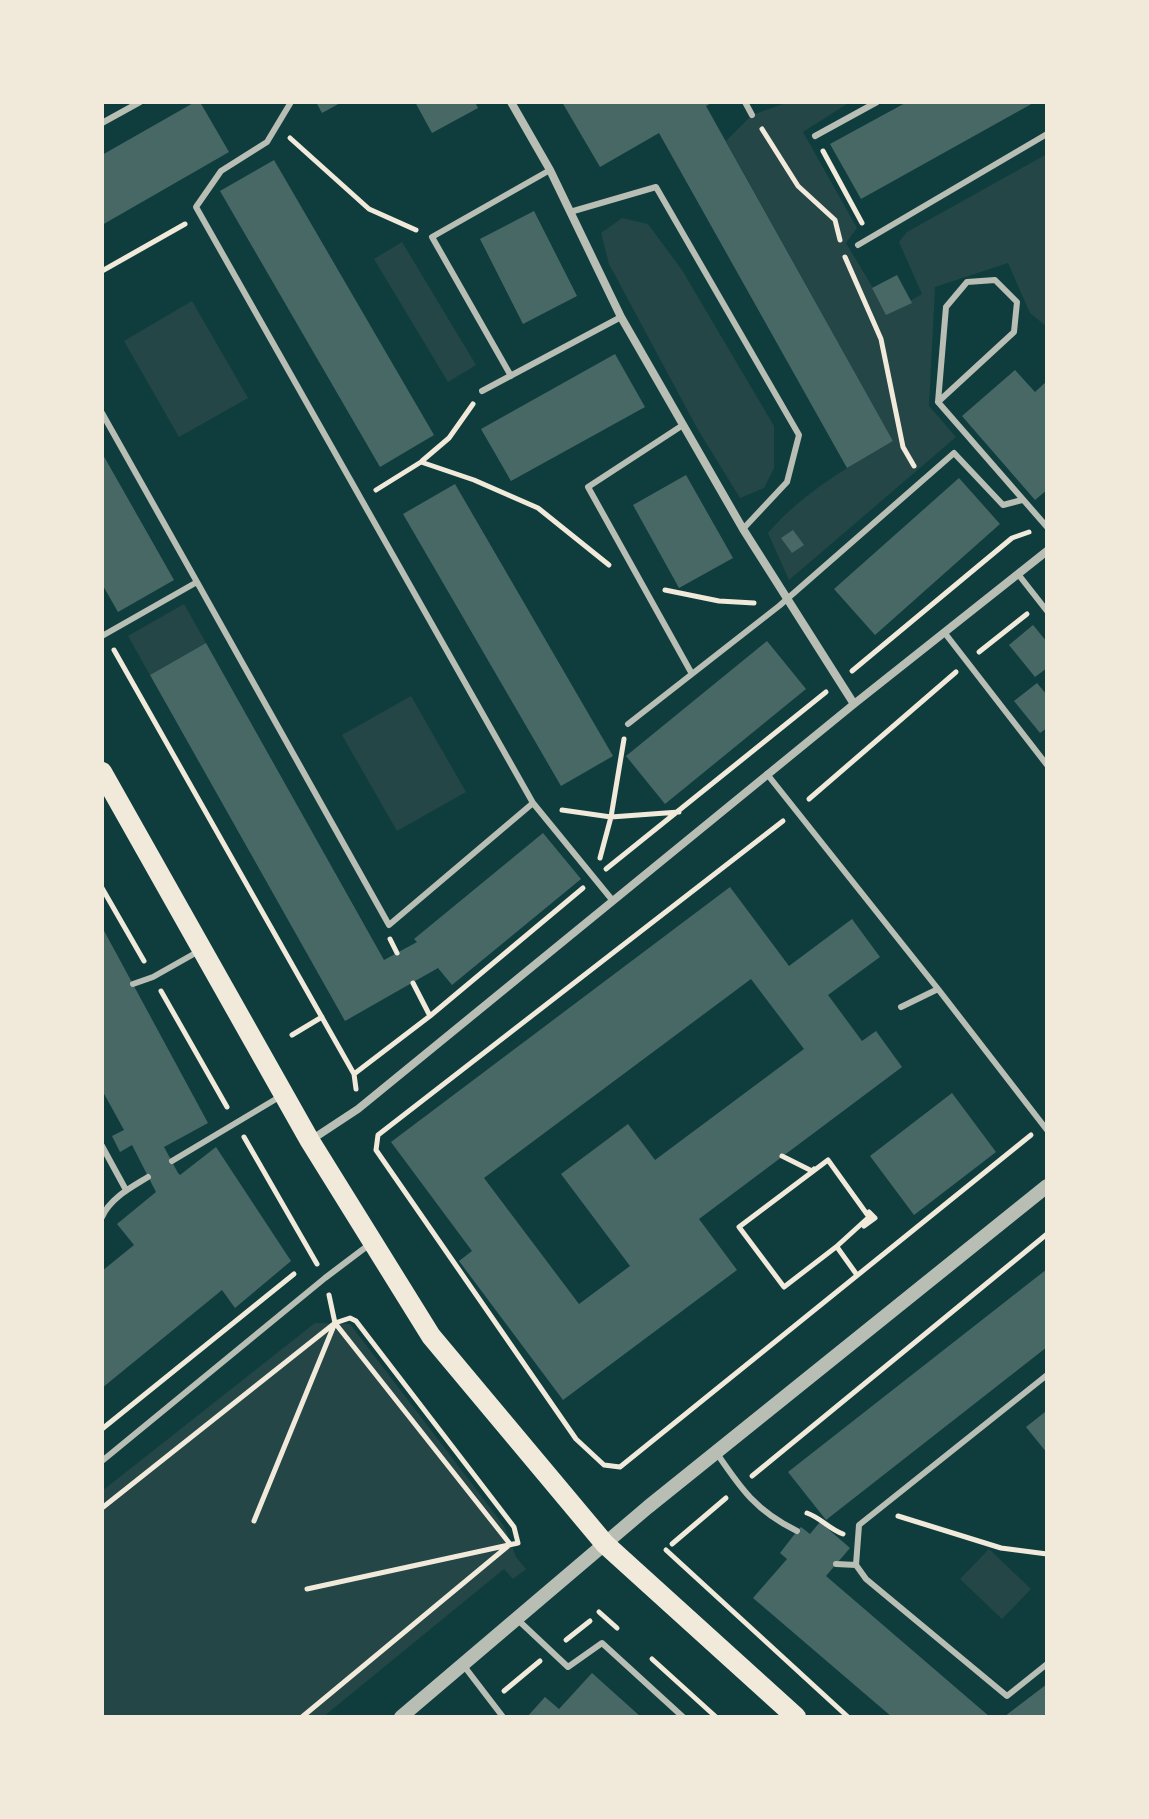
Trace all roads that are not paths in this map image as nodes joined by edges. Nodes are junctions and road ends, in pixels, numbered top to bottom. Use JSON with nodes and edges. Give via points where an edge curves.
{"nodes":[{"id":1,"x":140,"y":102,"type":"edge"},
{"id":2,"x":291,"y":102,"type":"edge"},
{"id":3,"x":511,"y":102,"type":"edge"},
{"id":4,"x":745,"y":102,"type":"edge"},
{"id":5,"x":877,"y":102,"type":"edge"},
{"id":6,"x":752,"y":115,"type":"road end"},
{"id":7,"x":102,"y":123,"type":"edge"},
{"id":8,"x":1047,"y":134,"type":"edge"},
{"id":9,"x":815,"y":136,"type":"road end"},
{"id":10,"x":550,"y":170,"type":"junction"},
{"id":11,"x":570,"y":212,"type":"junction"},
{"id":12,"x":858,"y":245,"type":"dead end"},
{"id":13,"x":621,"y":317,"type":"junction"},
{"id":14,"x":511,"y":376,"type":"junction"},
{"id":15,"x":482,"y":391,"type":"road end"},
{"id":16,"x":938,"y":402,"type":"junction"},
{"id":17,"x":102,"y":413,"type":"edge"},
{"id":18,"x":683,"y":425,"type":"junction"},
{"id":19,"x":1022,"y":500,"type":"junction"},
{"id":20,"x":1046,"y":526,"type":"edge"},
{"id":21,"x":743,"y":529,"type":"junction"},
{"id":22,"x":1047,"y":551,"type":"edge"},
{"id":23,"x":1018,"y":574,"type":"junction"},
{"id":24,"x":197,"y":582,"type":"junction"},
{"id":25,"x":787,"y":599,"type":"junction"},
{"id":26,"x":1047,"y":611,"type":"edge"},
{"id":27,"x":944,"y":632,"type":"junction"},
{"id":28,"x":104,"y":635,"type":"edge"},
{"id":29,"x":692,"y":674,"type":"junction"},
{"id":30,"x":854,"y":704,"type":"junction"},
{"id":31,"x":628,"y":724,"type":"road end"},
{"id":32,"x":1047,"y":764,"type":"edge"},
{"id":33,"x":102,"y":772,"type":"edge"},
{"id":34,"x":767,"y":774,"type":"junction"},
{"id":35,"x":533,"y":803,"type":"junction"},
{"id":36,"x":613,"y":901,"type":"junction"},
{"id":37,"x":202,"y":950,"type":"junction"},
{"id":38,"x":133,"y":984,"type":"dead end"},
{"id":39,"x":938,"y":989,"type":"junction"},
{"id":40,"x":901,"y":1007,"type":"dead end"},
{"id":41,"x":284,"y":1094,"type":"junction"},
{"id":42,"x":1044,"y":1128,"type":"edge"},
{"id":43,"x":310,"y":1141,"type":"junction"},
{"id":44,"x":102,"y":1146,"type":"edge"},
{"id":45,"x":172,"y":1161,"type":"dead end"},
{"id":46,"x":148,"y":1177,"type":"dead end"},
{"id":47,"x":1047,"y":1186,"type":"edge"},
{"id":48,"x":126,"y":1190,"type":"junction"},
{"id":49,"x":102,"y":1217,"type":"edge"},
{"id":50,"x":372,"y":1243,"type":"junction"},
{"id":51,"x":1047,"y":1375,"type":"edge"},
{"id":52,"x":716,"y":1452,"type":"junction"},
{"id":53,"x":102,"y":1461,"type":"edge"},
{"id":54,"x":797,"y":1531,"type":"dead end"},
{"id":55,"x":605,"y":1544,"type":"junction"},
{"id":56,"x":836,"y":1564,"type":"dead end"},
{"id":57,"x":856,"y":1565,"type":"junction"},
{"id":58,"x":518,"y":1620,"type":"junction"},
{"id":59,"x":1047,"y":1664,"type":"edge"},
{"id":60,"x":463,"y":1666,"type":"junction"},
{"id":61,"x":401,"y":1717,"type":"edge"},
{"id":62,"x":503,"y":1717,"type":"edge"},
{"id":63,"x":683,"y":1717,"type":"edge"},
{"id":64,"x":796,"y":1717,"type":"edge"}],
"edges":[{"from":1,"to":7,"type":"lane"},
{"from":2,"to":35,"type":"lane","via":[[267,142],[221,171],[196,207]]},
{"from":3,"to":10,"type":"street"},
{"from":4,"to":6,"type":"lane"},
{"from":5,"to":9,"type":"lane"},
{"from":8,"to":12,"type":"lane"},
{"from":10,"to":11,"type":"street"},
{"from":10,"to":14,"type":"lane","via":[[432,237]]},
{"from":11,"to":13,"type":"street"},
{"from":11,"to":21,"type":"lane","via":[[656,187],[799,435],[787,482]]},
{"from":13,"to":14,"type":"lane"},
{"from":13,"to":18,"type":"street"},
{"from":14,"to":15,"type":"lane"},
{"from":16,"to":16,"type":"lane","via":[[946,307],[967,282],[995,280],[1017,302],[1014,332]]},
{"from":16,"to":19,"type":"lane"},
{"from":17,"to":24,"type":"lane"},
{"from":18,"to":21,"type":"street"},
{"from":18,"to":29,"type":"lane","via":[[588,487]]},
{"from":19,"to":20,"type":"lane"},
{"from":19,"to":25,"type":"lane","via":[[1003,505],[954,453]]},
{"from":21,"to":25,"type":"street"},
{"from":22,"to":23,"type":"street"},
{"from":23,"to":26,"type":"lane"},
{"from":23,"to":27,"type":"street"},
{"from":24,"to":28,"type":"lane"},
{"from":24,"to":35,"type":"lane","via":[[389,925]]},
{"from":25,"to":29,"type":"lane"},
{"from":25,"to":30,"type":"street"},
{"from":27,"to":30,"type":"street"},
{"from":27,"to":32,"type":"lane"},
{"from":29,"to":31,"type":"lane"},
{"from":30,"to":34,"type":"street"},
{"from":33,"to":37,"type":"main road"},
{"from":34,"to":36,"type":"street"},
{"from":34,"to":39,"type":"lane"},
{"from":35,"to":36,"type":"lane"},
{"from":36,"to":43,"type":"street","via":[[358,1109]]},
{"from":37,"to":38,"type":"lane"},
{"from":37,"to":41,"type":"main road"},
{"from":39,"to":40,"type":"lane"},
{"from":39,"to":42,"type":"lane"},
{"from":41,"to":43,"type":"main road"},
{"from":41,"to":45,"type":"lane"},
{"from":43,"to":50,"type":"main road"},
{"from":44,"to":48,"type":"lane"},
{"from":46,"to":48,"type":"lane"},
{"from":47,"to":52,"type":"street"},
{"from":48,"to":49,"type":"lane"},
{"from":50,"to":53,"type":"lane"},
{"from":50,"to":55,"type":"main road","via":[[431,1336]]},
{"from":51,"to":57,"type":"lane","via":[[859,1525]]},
{"from":52,"to":54,"type":"lane","via":[[770,1518]]},
{"from":52,"to":55,"type":"street"},
{"from":55,"to":58,"type":"street"},
{"from":55,"to":64,"type":"main road"},
{"from":56,"to":57,"type":"lane"},
{"from":57,"to":59,"type":"lane","via":[[866,1579],[1007,1696]]},
{"from":58,"to":60,"type":"street"},
{"from":58,"to":63,"type":"lane","via":[[568,1667],[602,1643]]},
{"from":60,"to":61,"type":"street"},
{"from":60,"to":62,"type":"lane"}]}
